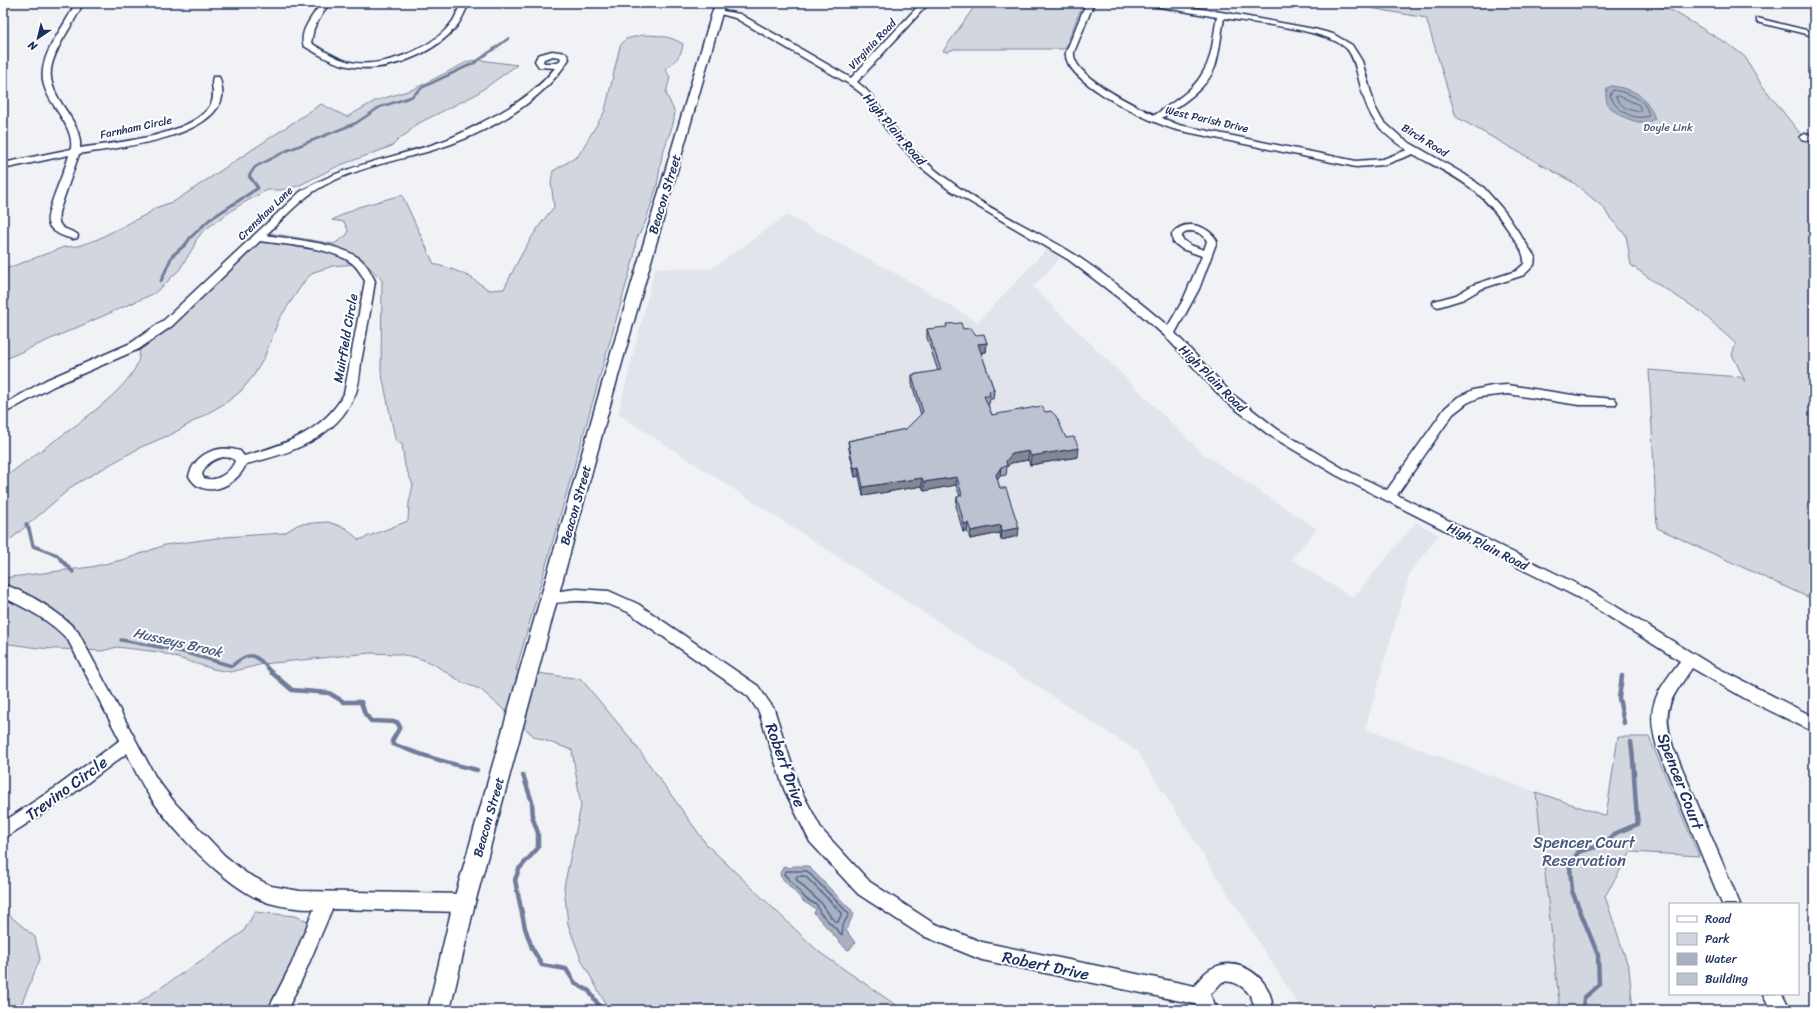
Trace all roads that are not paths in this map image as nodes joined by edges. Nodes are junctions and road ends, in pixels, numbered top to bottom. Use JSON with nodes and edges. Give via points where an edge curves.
{"nodes":[{"id":1,"x":79,"y":3,"type":"edge"},
{"id":2,"x":325,"y":3,"type":"edge"},
{"id":3,"x":466,"y":3,"type":"edge"},
{"id":4,"x":925,"y":3,"type":"edge"},
{"id":5,"x":1090,"y":3,"type":"edge"},
{"id":6,"x":1148,"y":3,"type":"edge"},
{"id":7,"x":718,"y":8,"type":"edge"},
{"id":8,"x":1221,"y":14,"type":"junction"},
{"id":9,"x":1760,"y":20,"type":"dead end"},
{"id":10,"x":1814,"y":34,"type":"edge"},
{"id":11,"x":561,"y":66,"type":"dead end"},
{"id":12,"x":216,"y":79,"type":"dead end"},
{"id":13,"x":852,"y":82,"type":"junction"},
{"id":14,"x":1156,"y":120,"type":"junction"},
{"id":15,"x":1415,"y":150,"type":"junction"},
{"id":16,"x":75,"y":152,"type":"junction"},
{"id":17,"x":3,"y":166,"type":"edge"},
{"id":18,"x":73,"y":236,"type":"dead end"},
{"id":19,"x":258,"y":237,"type":"junction"},
{"id":20,"x":1207,"y":254,"type":"dead end"},
{"id":21,"x":1438,"y":303,"type":"dead end"},
{"id":22,"x":1169,"y":332,"type":"junction"},
{"id":23,"x":1611,"y":402,"type":"dead end"},
{"id":24,"x":3,"y":410,"type":"edge"},
{"id":25,"x":241,"y":461,"type":"dead end"},
{"id":26,"x":1389,"y":497,"type":"junction"},
{"id":27,"x":3,"y":590,"type":"edge"},
{"id":28,"x":550,"y":597,"type":"junction"},
{"id":29,"x":1689,"y":660,"type":"junction"},
{"id":30,"x":1814,"y":725,"type":"edge"},
{"id":31,"x":129,"y":742,"type":"junction"},
{"id":32,"x":3,"y":831,"type":"edge"},
{"id":33,"x":326,"y":902,"type":"junction"},
{"id":34,"x":464,"y":903,"type":"junction"},
{"id":35,"x":1731,"y":903,"type":"edge"},
{"id":36,"x":1773,"y":995,"type":"edge"},
{"id":37,"x":1204,"y":1003,"type":"edge"},
{"id":38,"x":277,"y":1010,"type":"edge"},
{"id":39,"x":439,"y":1010,"type":"edge"},
{"id":40,"x":1263,"y":1010,"type":"edge"},
{"id":41,"x":1781,"y":1010,"type":"edge"}],
"edges":[{"from":1,"to":16,"type":"street","via":[[47,70],[48,83],[73,129]]},
{"from":2,"to":3,"type":"street","via":[[309,29],[306,36],[307,44],[335,60],[365,66],[392,62],[434,42],[452,27]]},
{"from":4,"to":13,"type":"street","name":"Virginia Road"},
{"from":5,"to":14,"type":"street","name":"West Parish Drive","via":[[1070,53],[1072,64],[1081,75],[1102,89]]},
{"from":6,"to":8,"type":"street","name":"Birch Road"},
{"from":7,"to":13,"type":"street","name":"High Plain Road","via":[[737,16]]},
{"from":7,"to":28,"type":"main road","name":"Beacon Street"},
{"from":8,"to":14,"type":"street","via":[[1207,74],[1194,89]]},
{"from":8,"to":15,"type":"street","name":"Birch Road","via":[[1314,31],[1332,37],[1351,48],[1358,58],[1365,89],[1375,116],[1386,129]]},
{"from":9,"to":10,"type":"street"},
{"from":11,"to":19,"type":"street","name":"Crenshaw Lane","via":[[529,101],[471,132],[444,144],[352,168],[319,183],[303,194]]},
{"from":12,"to":16,"type":"street","name":"Farnham Circle","via":[[216,104],[192,124],[160,136]]},
{"from":13,"to":22,"type":"street","name":"High Plain Road","via":[[876,105],[889,127],[922,164],[951,187],[1073,258]]},
{"from":14,"to":15,"type":"street","name":"West Parish Drive","via":[[1177,127],[1356,164],[1384,162]]},
{"from":15,"to":21,"type":"street","name":"Birch Road","via":[[1483,193],[1530,257],[1529,265],[1520,274],[1477,287],[1460,297]]},
{"from":16,"to":17,"type":"street"},
{"from":16,"to":18,"type":"street","via":[[54,212],[53,222],[56,228]]},
{"from":19,"to":24,"type":"street","name":"Crenshaw Lane","via":[[152,336],[50,383]]},
{"from":19,"to":25,"type":"street","name":"Muirfield Circle","via":[[338,252],[356,261],[366,271],[370,281],[346,405],[310,437],[269,454]]},
{"from":20,"to":22,"type":"street","via":[[1189,300]]},
{"from":22,"to":26,"type":"street","name":"High Plain Road","via":[[1224,392],[1260,423],[1313,456]]},
{"from":23,"to":26,"type":"street","via":[[1588,402],[1512,389],[1486,390],[1471,394],[1449,411]]},
{"from":26,"to":29,"type":"street","name":"High Plain Road","via":[[1584,594]]},
{"from":27,"to":31,"type":"street","via":[[50,616],[70,631]]},
{"from":28,"to":34,"type":"main road","name":"Beacon Street"},
{"from":28,"to":37,"type":"street","name":"Robert Drive","via":[[609,597],[633,608],[754,691],[766,709],[792,789],[816,836],[864,888],[927,929],[982,951]]},
{"from":29,"to":30,"type":"street","name":"High Plain Road"},
{"from":29,"to":35,"type":"street","name":"Spencer Court","via":[[1663,701],[1659,723],[1665,747]]},
{"from":31,"to":32,"type":"street","name":"Trevino Circle","via":[[58,796]]},
{"from":31,"to":33,"type":"street","via":[[159,796],[228,870],[253,887],[269,894]]},
{"from":33,"to":34,"type":"street"},
{"from":33,"to":38,"type":"street"},
{"from":34,"to":39,"type":"main road","name":"Beacon Street"},
{"from":36,"to":41,"type":"street"},
{"from":37,"to":40,"type":"street","name":"Robert Drive","via":[[1206,983],[1215,975],[1226,972],[1246,978],[1257,989],[1264,1006]]}]}
